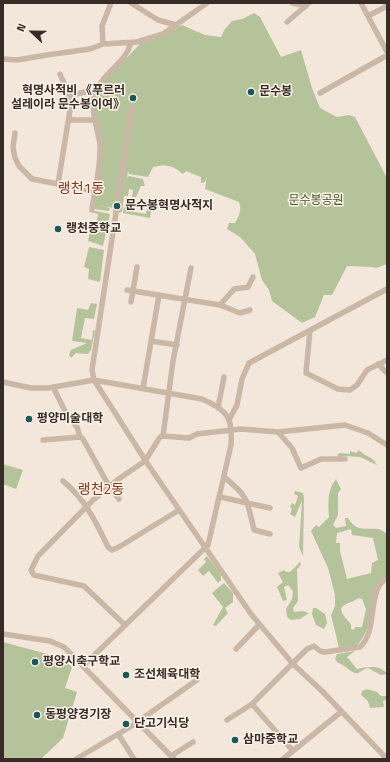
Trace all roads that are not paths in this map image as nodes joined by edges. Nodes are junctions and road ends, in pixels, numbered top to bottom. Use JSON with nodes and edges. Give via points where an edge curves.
{"nodes":[{"id":1,"x":111,"y":3,"type":"edge"},
{"id":2,"x":131,"y":3,"type":"edge"},
{"id":3,"x":207,"y":3,"type":"edge"},
{"id":4,"x":292,"y":3,"type":"edge"},
{"id":5,"x":361,"y":3,"type":"edge"},
{"id":6,"x":308,"y":4,"type":"edge"},
{"id":7,"x":387,"y":6,"type":"edge"},
{"id":8,"x":368,"y":16,"type":"junction"},
{"id":9,"x":288,"y":22,"type":"dead end"},
{"id":10,"x":176,"y":25,"type":"junction"},
{"id":11,"x":131,"y":43,"type":"junction"},
{"id":12,"x":103,"y":44,"type":"junction"},
{"id":13,"x":387,"y":52,"type":"edge"},
{"id":14,"x":387,"y":56,"type":"edge"},
{"id":15,"x":3,"y":59,"type":"edge"},
{"id":16,"x":60,"y":74,"type":"dead end"},
{"id":17,"x":320,"y":93,"type":"dead end"},
{"id":18,"x":68,"y":96,"type":"junction"},
{"id":19,"x":92,"y":107,"type":"junction"},
{"id":20,"x":132,"y":108,"type":"dead end"},
{"id":21,"x":69,"y":120,"type":"junction"},
{"id":22,"x":94,"y":120,"type":"junction"},
{"id":23,"x":14,"y":133,"type":"dead end"},
{"id":24,"x":58,"y":184,"type":"junction"},
{"id":25,"x":95,"y":191,"type":"junction"},
{"id":26,"x":92,"y":209,"type":"dead end"},
{"id":27,"x":137,"y":267,"type":"dead end"},
{"id":28,"x":191,"y":268,"type":"dead end"},
{"id":29,"x":253,"y":277,"type":"dead end"},
{"id":30,"x":387,"y":289,"type":"edge"},
{"id":31,"x":130,"y":290,"type":"junction"},
{"id":32,"x":159,"y":295,"type":"junction"},
{"id":33,"x":185,"y":300,"type":"junction"},
{"id":34,"x":131,"y":302,"type":"dead end"},
{"id":35,"x":220,"y":305,"type":"junction"},
{"id":36,"x":250,"y":310,"type":"dead end"},
{"id":37,"x":310,"y":330,"type":"junction"},
{"id":38,"x":152,"y":341,"type":"junction"},
{"id":39,"x":177,"y":345,"type":"junction"},
{"id":40,"x":387,"y":360,"type":"edge"},
{"id":41,"x":378,"y":364,"type":"junction"},
{"id":42,"x":387,"y":373,"type":"edge"},
{"id":43,"x":224,"y":377,"type":"dead end"},
{"id":44,"x":94,"y":380,"type":"junction"},
{"id":45,"x":3,"y":382,"type":"edge"},
{"id":46,"x":53,"y":387,"type":"junction"},
{"id":47,"x":143,"y":388,"type":"junction"},
{"id":48,"x":169,"y":392,"type":"junction"},
{"id":49,"x":218,"y":408,"type":"junction"},
{"id":50,"x":230,"y":418,"type":"junction"},
{"id":51,"x":232,"y":430,"type":"junction"},
{"id":52,"x":278,"y":432,"type":"junction"},
{"id":53,"x":163,"y":436,"type":"junction"},
{"id":54,"x":80,"y":437,"type":"junction"},
{"id":55,"x":43,"y":440,"type":"dead end"},
{"id":56,"x":387,"y":445,"type":"edge"},
{"id":57,"x":345,"y":459,"type":"dead end"},
{"id":58,"x":145,"y":461,"type":"junction"},
{"id":59,"x":224,"y":477,"type":"junction"},
{"id":60,"x":64,"y":481,"type":"dead end"},
{"id":61,"x":109,"y":486,"type":"junction"},
{"id":62,"x":220,"y":497,"type":"junction"},
{"id":63,"x":119,"y":499,"type":"dead end"},
{"id":64,"x":248,"y":503,"type":"junction"},
{"id":65,"x":87,"y":507,"type":"junction"},
{"id":66,"x":270,"y":508,"type":"dead end"},
{"id":67,"x":179,"y":510,"type":"junction"},
{"id":68,"x":270,"y":534,"type":"dead end"},
{"id":69,"x":205,"y":548,"type":"junction"},
{"id":70,"x":387,"y":578,"type":"edge"},
{"id":71,"x":125,"y":625,"type":"junction"},
{"id":72,"x":259,"y":625,"type":"junction"},
{"id":73,"x":3,"y":634,"type":"edge"},
{"id":74,"x":236,"y":649,"type":"dead end"},
{"id":75,"x":293,"y":664,"type":"junction"},
{"id":76,"x":83,"y":666,"type":"junction"},
{"id":77,"x":196,"y":680,"type":"dead end"},
{"id":78,"x":252,"y":704,"type":"junction"},
{"id":79,"x":341,"y":712,"type":"junction"},
{"id":80,"x":227,"y":720,"type":"dead end"},
{"id":81,"x":137,"y":722,"type":"junction"},
{"id":82,"x":118,"y":734,"type":"junction"},
{"id":83,"x":193,"y":742,"type":"dead end"},
{"id":84,"x":293,"y":751,"type":"junction"},
{"id":85,"x":79,"y":758,"type":"edge"},
{"id":86,"x":172,"y":758,"type":"edge"},
{"id":87,"x":134,"y":759,"type":"edge"},
{"id":88,"x":283,"y":759,"type":"edge"},
{"id":89,"x":387,"y":759,"type":"edge"}],
"edges":[{"from":1,"to":12,"type":"street","via":[[102,26]]},
{"from":2,"to":10,"type":"street","via":[[158,20]]},
{"from":3,"to":10,"type":"street"},
{"from":4,"to":6,"type":"street"},
{"from":5,"to":8,"type":"street"},
{"from":6,"to":9,"type":"street"},
{"from":7,"to":8,"type":"street"},
{"from":8,"to":13,"type":"street"},
{"from":10,"to":11,"type":"street","via":[[163,34]]},
{"from":11,"to":12,"type":"street"},
{"from":11,"to":19,"type":"street","via":[[126,56],[99,84]]},
{"from":12,"to":15,"type":"street","via":[[90,49],[17,60]]},
{"from":14,"to":17,"type":"street"},
{"from":16,"to":18,"type":"street"},
{"from":18,"to":19,"type":"street","via":[[89,91]]},
{"from":18,"to":21,"type":"street"},
{"from":19,"to":22,"type":"street"},
{"from":20,"to":44,"type":"street","via":[[93,367]]},
{"from":21,"to":22,"type":"street"},
{"from":21,"to":24,"type":"street"},
{"from":22,"to":25,"type":"street","via":[[100,146]]},
{"from":23,"to":24,"type":"street","via":[[13,147],[19,166],[32,179]]},
{"from":24,"to":25,"type":"street"},
{"from":25,"to":26,"type":"street"},
{"from":27,"to":31,"type":"street"},
{"from":28,"to":33,"type":"street"},
{"from":29,"to":35,"type":"street","via":[[248,286],[234,289]]},
{"from":30,"to":37,"type":"street"},
{"from":31,"to":32,"type":"street"},
{"from":31,"to":34,"type":"street"},
{"from":32,"to":33,"type":"street"},
{"from":32,"to":38,"type":"street"},
{"from":33,"to":35,"type":"street"},
{"from":33,"to":39,"type":"street"},
{"from":35,"to":36,"type":"street","via":[[240,312]]},
{"from":37,"to":41,"type":"street","via":[[306,373],[314,378],[338,389],[350,390],[357,385],[367,370]]},
{"from":37,"to":50,"type":"street","via":[[249,363],[242,379],[237,405]]},
{"from":38,"to":39,"type":"street"},
{"from":38,"to":47,"type":"street"},
{"from":39,"to":48,"type":"street"},
{"from":40,"to":41,"type":"street"},
{"from":41,"to":42,"type":"street"},
{"from":43,"to":49,"type":"street"},
{"from":44,"to":46,"type":"street"},
{"from":44,"to":47,"type":"street"},
{"from":44,"to":58,"type":"street"},
{"from":45,"to":46,"type":"street","via":[[31,388]]},
{"from":46,"to":54,"type":"street","via":[[67,415],[78,428]]},
{"from":47,"to":48,"type":"street"},
{"from":48,"to":49,"type":"street","via":[[202,399]]},
{"from":48,"to":53,"type":"street"},
{"from":49,"to":50,"type":"street"},
{"from":50,"to":51,"type":"street"},
{"from":51,"to":52,"type":"street"},
{"from":51,"to":53,"type":"street","via":[[197,434],[189,438]]},
{"from":51,"to":59,"type":"street"},
{"from":52,"to":56,"type":"street","via":[[345,425],[368,433]]},
{"from":52,"to":57,"type":"street","via":[[292,448],[301,468],[321,459]]},
{"from":53,"to":58,"type":"street"},
{"from":54,"to":55,"type":"street"},
{"from":54,"to":61,"type":"street"},
{"from":58,"to":61,"type":"street"},
{"from":58,"to":67,"type":"street"},
{"from":59,"to":62,"type":"street"},
{"from":59,"to":64,"type":"street","via":[[243,494]]},
{"from":60,"to":65,"type":"street"},
{"from":61,"to":63,"type":"street"},
{"from":61,"to":65,"type":"street"},
{"from":62,"to":64,"type":"street"},
{"from":62,"to":69,"type":"street","via":[[211,538]]},
{"from":64,"to":66,"type":"street"},
{"from":64,"to":68,"type":"street","via":[[254,530]]},
{"from":65,"to":67,"type":"street","via":[[108,547],[114,550]]},
{"from":65,"to":71,"type":"street","via":[[38,556],[33,564],[32,573],[84,586]]},
{"from":67,"to":69,"type":"street"},
{"from":69,"to":71,"type":"street"},
{"from":69,"to":72,"type":"street"},
{"from":70,"to":75,"type":"street","via":[[376,592],[372,621],[360,647],[322,652],[313,646],[300,653]]},
{"from":71,"to":76,"type":"street"},
{"from":72,"to":74,"type":"street"},
{"from":72,"to":75,"type":"street"},
{"from":73,"to":76,"type":"street","via":[[54,642],[64,647]]},
{"from":75,"to":78,"type":"street"},
{"from":75,"to":79,"type":"street"},
{"from":76,"to":81,"type":"street"},
{"from":77,"to":81,"type":"street"},
{"from":78,"to":80,"type":"street"},
{"from":78,"to":84,"type":"street"},
{"from":79,"to":84,"type":"street"},
{"from":79,"to":89,"type":"street"},
{"from":81,"to":82,"type":"street"},
{"from":81,"to":86,"type":"street"},
{"from":82,"to":85,"type":"street"},
{"from":82,"to":87,"type":"street"},
{"from":83,"to":86,"type":"street"},
{"from":84,"to":88,"type":"street"}]}
